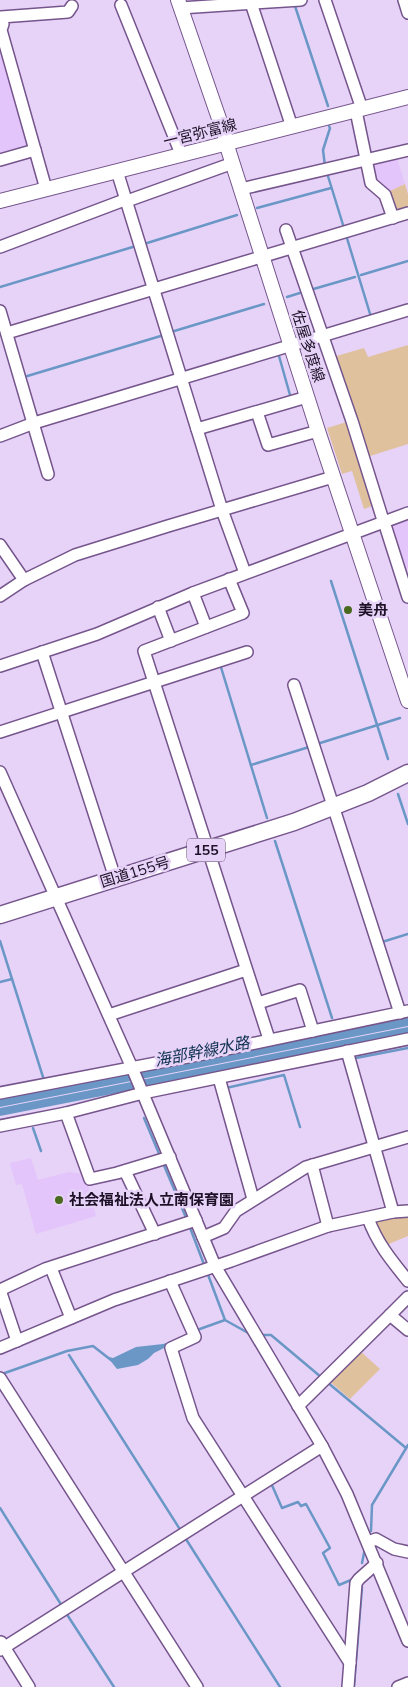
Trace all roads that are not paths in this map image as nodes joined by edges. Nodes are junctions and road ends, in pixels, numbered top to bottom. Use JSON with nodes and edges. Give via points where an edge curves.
{"nodes":[{"id":1,"x":301,"y":0,"type":"edge"},
{"id":2,"x":325,"y":0,"type":"edge"},
{"id":3,"x":404,"y":0,"type":"edge"},
{"id":4,"x":251,"y":3,"type":"junction"},
{"id":5,"x":179,"y":4,"type":"edge"},
{"id":6,"x":121,"y":5,"type":"dead end"},
{"id":7,"x":72,"y":6,"type":"dead end"},
{"id":8,"x":408,"y":13,"type":"edge"},
{"id":9,"x":408,"y":97,"type":"edge"},
{"id":10,"x":359,"y":110,"type":"junction"},
{"id":11,"x":292,"y":127,"type":"junction"},
{"id":12,"x":227,"y":144,"type":"junction"},
{"id":13,"x":35,"y":150,"type":"junction"},
{"id":14,"x":408,"y":150,"type":"edge"},
{"id":15,"x":181,"y":154,"type":"junction"},
{"id":16,"x":0,"y":160,"type":"edge"},
{"id":17,"x":366,"y":160,"type":"junction"},
{"id":18,"x":233,"y":163,"type":"junction"},
{"id":19,"x":117,"y":171,"type":"junction"},
{"id":20,"x":46,"y":189,"type":"junction"},
{"id":21,"x":241,"y":189,"type":"junction"},
{"id":22,"x":127,"y":200,"type":"junction"},
{"id":23,"x":0,"y":201,"type":"edge"},
{"id":24,"x":408,"y":213,"type":"edge"},
{"id":25,"x":393,"y":218,"type":"junction"},
{"id":26,"x":286,"y":230,"type":"dead end"},
{"id":27,"x":0,"y":247,"type":"edge"},
{"id":28,"x":292,"y":247,"type":"junction"},
{"id":29,"x":262,"y":257,"type":"junction"},
{"id":30,"x":154,"y":289,"type":"junction"},
{"id":31,"x":408,"y":310,"type":"edge"},
{"id":32,"x":0,"y":311,"type":"edge"},
{"id":33,"x":7,"y":333,"type":"junction"},
{"id":34,"x":323,"y":335,"type":"junction"},
{"id":35,"x":290,"y":345,"type":"junction"},
{"id":36,"x":181,"y":379,"type":"junction"},
{"id":37,"x":307,"y":398,"type":"junction"},
{"id":38,"x":257,"y":412,"type":"junction"},
{"id":39,"x":34,"y":423,"type":"junction"},
{"id":40,"x":197,"y":429,"type":"junction"},
{"id":41,"x":318,"y":431,"type":"junction"},
{"id":42,"x":0,"y":436,"type":"edge"},
{"id":43,"x":48,"y":474,"type":"dead end"},
{"id":44,"x":334,"y":477,"type":"junction"},
{"id":45,"x":222,"y":510,"type":"junction"},
{"id":46,"x":408,"y":513,"type":"edge"},
{"id":47,"x":382,"y":517,"type":"dead end"},
{"id":48,"x":386,"y":528,"type":"dead end"},
{"id":49,"x":352,"y":534,"type":"junction"},
{"id":50,"x":0,"y":545,"type":"edge"},
{"id":51,"x":245,"y":573,"type":"junction"},
{"id":52,"x":229,"y":579,"type":"junction"},
{"id":53,"x":24,"y":580,"type":"junction"},
{"id":54,"x":193,"y":593,"type":"junction"},
{"id":55,"x":0,"y":596,"type":"edge"},
{"id":56,"x":408,"y":597,"type":"edge"},
{"id":57,"x":158,"y":607,"type":"junction"},
{"id":58,"x":206,"y":626,"type":"junction"},
{"id":59,"x":171,"y":641,"type":"junction"},
{"id":60,"x":42,"y":652,"type":"junction"},
{"id":61,"x":247,"y":652,"type":"dead end"},
{"id":62,"x":0,"y":666,"type":"edge"},
{"id":63,"x":155,"y":682,"type":"junction"},
{"id":64,"x":294,"y":685,"type":"dead end"},
{"id":65,"x":408,"y":701,"type":"edge"},
{"id":66,"x":62,"y":712,"type":"junction"},
{"id":67,"x":0,"y":732,"type":"edge"},
{"id":68,"x":0,"y":772,"type":"edge"},
{"id":69,"x":408,"y":773,"type":"edge"},
{"id":70,"x":333,"y":806,"type":"junction"},
{"id":71,"x":208,"y":849,"type":"junction"},
{"id":72,"x":115,"y":878,"type":"junction"},
{"id":73,"x":56,"y":897,"type":"junction"},
{"id":74,"x":0,"y":915,"type":"edge"},
{"id":75,"x":246,"y":970,"type":"junction"},
{"id":76,"x":258,"y":1003,"type":"junction"},
{"id":77,"x":404,"y":1012,"type":"edge"},
{"id":78,"x":109,"y":1015,"type":"junction"},
{"id":79,"x":313,"y":1030,"type":"junction"},
{"id":80,"x":269,"y":1039,"type":"junction"},
{"id":81,"x":408,"y":1039,"type":"edge"},
{"id":82,"x":347,"y":1051,"type":"junction"},
{"id":83,"x":132,"y":1068,"type":"junction"},
{"id":84,"x":219,"y":1078,"type":"junction"},
{"id":85,"x":0,"y":1093,"type":"edge"},
{"id":86,"x":143,"y":1093,"type":"junction"},
{"id":87,"x":66,"y":1113,"type":"junction"},
{"id":88,"x":0,"y":1126,"type":"edge"},
{"id":89,"x":408,"y":1137,"type":"edge"},
{"id":90,"x":374,"y":1147,"type":"junction"},
{"id":91,"x":165,"y":1159,"type":"junction"},
{"id":92,"x":312,"y":1165,"type":"junction"},
{"id":93,"x":125,"y":1171,"type":"junction"},
{"id":94,"x":254,"y":1199,"type":"junction"},
{"id":95,"x":408,"y":1211,"type":"edge"},
{"id":96,"x":393,"y":1212,"type":"junction"},
{"id":97,"x":368,"y":1218,"type":"junction"},
{"id":98,"x":191,"y":1222,"type":"junction"},
{"id":99,"x":328,"y":1226,"type":"junction"},
{"id":100,"x":155,"y":1234,"type":"junction"},
{"id":101,"x":204,"y":1237,"type":"junction"},
{"id":102,"x":50,"y":1268,"type":"junction"},
{"id":103,"x":209,"y":1268,"type":"junction"},
{"id":104,"x":408,"y":1280,"type":"edge"},
{"id":105,"x":170,"y":1281,"type":"junction"},
{"id":106,"x":0,"y":1290,"type":"edge"},
{"id":107,"x":408,"y":1297,"type":"edge"},
{"id":108,"x":390,"y":1315,"type":"junction"},
{"id":109,"x":71,"y":1318,"type":"junction"},
{"id":110,"x":408,"y":1330,"type":"edge"},
{"id":111,"x":16,"y":1341,"type":"junction"},
{"id":112,"x":0,"y":1348,"type":"edge"},
{"id":113,"x":0,"y":1378,"type":"edge"},
{"id":114,"x":298,"y":1406,"type":"junction"},
{"id":115,"x":322,"y":1446,"type":"junction"},
{"id":116,"x":243,"y":1496,"type":"junction"},
{"id":117,"x":368,"y":1542,"type":"junction"},
{"id":118,"x":408,"y":1552,"type":"edge"},
{"id":119,"x":376,"y":1563,"type":"junction"},
{"id":120,"x":124,"y":1572,"type":"junction"},
{"id":121,"x":408,"y":1641,"type":"edge"},
{"id":122,"x":1,"y":1646,"type":"edge"},
{"id":123,"x":350,"y":1664,"type":"junction"},
{"id":124,"x":408,"y":1683,"type":"edge"},
{"id":125,"x":29,"y":1687,"type":"edge"},
{"id":126,"x":197,"y":1687,"type":"edge"},
{"id":127,"x":348,"y":1687,"type":"edge"},
{"id":128,"x":398,"y":1687,"type":"edge"}],
"edges":[{"from":1,"to":4,"type":"street"},
{"from":2,"to":10,"type":"street"},
{"from":3,"to":8,"type":"street"},
{"from":4,"to":5,"type":"street"},
{"from":4,"to":11,"type":"street"},
{"from":5,"to":12,"type":"main road","name":"佐屋多度線"},
{"from":6,"to":15,"type":"street"},
{"from":7,"to":13,"type":"street","via":[[68,12],[1,17],[1,30]]},
{"from":9,"to":10,"type":"main road","name":"一宮弥富線"},
{"from":10,"to":11,"type":"main road","name":"一宮弥富線"},
{"from":10,"to":17,"type":"street"},
{"from":11,"to":12,"type":"main road","name":"一宮弥富線"},
{"from":12,"to":15,"type":"main road","name":"一宮弥富線"},
{"from":12,"to":18,"type":"main road","name":"佐屋多度線"},
{"from":13,"to":16,"type":"street"},
{"from":13,"to":20,"type":"street"},
{"from":14,"to":17,"type":"street"},
{"from":15,"to":19,"type":"main road","name":"一宮弥富線"},
{"from":17,"to":21,"type":"street"},
{"from":17,"to":25,"type":"street","via":[[371,183],[385,195]]},
{"from":18,"to":21,"type":"main road","name":"佐屋多度線"},
{"from":18,"to":22,"type":"street"},
{"from":19,"to":20,"type":"main road","name":"一宮弥富線"},
{"from":19,"to":22,"type":"street"},
{"from":20,"to":23,"type":"main road","name":"一宮弥富線"},
{"from":21,"to":29,"type":"main road","name":"佐屋多度線"},
{"from":22,"to":27,"type":"street"},
{"from":22,"to":30,"type":"street"},
{"from":24,"to":25,"type":"street"},
{"from":25,"to":28,"type":"street"},
{"from":26,"to":28,"type":"street"},
{"from":28,"to":29,"type":"street"},
{"from":28,"to":34,"type":"street"},
{"from":29,"to":30,"type":"street"},
{"from":29,"to":35,"type":"main road","name":"佐屋多度線"},
{"from":30,"to":33,"type":"street"},
{"from":30,"to":36,"type":"street"},
{"from":31,"to":34,"type":"street"},
{"from":32,"to":33,"type":"street"},
{"from":33,"to":39,"type":"street"},
{"from":34,"to":35,"type":"street"},
{"from":34,"to":47,"type":"street"},
{"from":35,"to":36,"type":"street"},
{"from":35,"to":37,"type":"main road","name":"佐屋多度線"},
{"from":36,"to":39,"type":"street"},
{"from":36,"to":40,"type":"street"},
{"from":37,"to":38,"type":"street"},
{"from":37,"to":41,"type":"main road","name":"佐屋多度線"},
{"from":38,"to":40,"type":"street"},
{"from":38,"to":41,"type":"street","via":[[268,445]]},
{"from":39,"to":42,"type":"street"},
{"from":39,"to":43,"type":"street"},
{"from":40,"to":45,"type":"street"},
{"from":41,"to":44,"type":"main road","name":"佐屋多度線"},
{"from":44,"to":45,"type":"street"},
{"from":44,"to":49,"type":"main road","name":"佐屋多度線"},
{"from":45,"to":51,"type":"street"},
{"from":45,"to":53,"type":"street","via":[[75,555]]},
{"from":46,"to":49,"type":"street"},
{"from":48,"to":56,"type":"street"},
{"from":49,"to":51,"type":"street"},
{"from":49,"to":65,"type":"main road","name":"佐屋多度線"},
{"from":50,"to":53,"type":"street"},
{"from":51,"to":52,"type":"street"},
{"from":52,"to":54,"type":"street"},
{"from":52,"to":58,"type":"street","via":[[243,613]]},
{"from":53,"to":55,"type":"street"},
{"from":54,"to":57,"type":"street"},
{"from":54,"to":58,"type":"street"},
{"from":57,"to":59,"type":"street"},
{"from":57,"to":60,"type":"street","via":[[97,634]]},
{"from":58,"to":59,"type":"street"},
{"from":59,"to":63,"type":"street","via":[[144,651]]},
{"from":60,"to":62,"type":"street"},
{"from":60,"to":66,"type":"street"},
{"from":61,"to":63,"type":"street"},
{"from":63,"to":66,"type":"street"},
{"from":63,"to":71,"type":"street"},
{"from":64,"to":70,"type":"street"},
{"from":66,"to":67,"type":"street"},
{"from":66,"to":72,"type":"street"},
{"from":68,"to":73,"type":"street"},
{"from":69,"to":70,"type":"highway","name":"国道155号","number":"155"},
{"from":70,"to":71,"type":"highway","name":"国道155号","number":"155"},
{"from":70,"to":77,"type":"street"},
{"from":71,"to":72,"type":"highway","name":"国道155号","number":"155"},
{"from":71,"to":75,"type":"street"},
{"from":72,"to":73,"type":"highway","name":"国道155号","number":"155"},
{"from":73,"to":74,"type":"highway","name":"国道155号","number":"155"},
{"from":73,"to":78,"type":"street"},
{"from":75,"to":76,"type":"street"},
{"from":75,"to":78,"type":"street"},
{"from":76,"to":79,"type":"street","via":[[300,990]]},
{"from":76,"to":80,"type":"street"},
{"from":77,"to":79,"type":"street"},
{"from":78,"to":83,"type":"street"},
{"from":79,"to":80,"type":"street"},
{"from":80,"to":83,"type":"street"},
{"from":81,"to":82,"type":"street"},
{"from":82,"to":84,"type":"street"},
{"from":82,"to":90,"type":"street"},
{"from":83,"to":85,"type":"street"},
{"from":83,"to":86,"type":"street"},
{"from":84,"to":86,"type":"street"},
{"from":84,"to":94,"type":"street"},
{"from":86,"to":87,"type":"street"},
{"from":86,"to":91,"type":"street"},
{"from":87,"to":88,"type":"street"},
{"from":87,"to":93,"type":"street","via":[[90,1179]]},
{"from":89,"to":90,"type":"street"},
{"from":90,"to":92,"type":"street"},
{"from":90,"to":96,"type":"street"},
{"from":91,"to":93,"type":"street"},
{"from":91,"to":98,"type":"street"},
{"from":92,"to":94,"type":"street"},
{"from":92,"to":99,"type":"street"},
{"from":93,"to":100,"type":"street"},
{"from":94,"to":101,"type":"street","via":[[236,1211],[224,1228]]},
{"from":95,"to":96,"type":"street"},
{"from":96,"to":97,"type":"street"},
{"from":97,"to":99,"type":"street"},
{"from":97,"to":104,"type":"street","via":[[382,1248]]},
{"from":98,"to":100,"type":"street"},
{"from":98,"to":101,"type":"street"},
{"from":99,"to":103,"type":"street"},
{"from":100,"to":102,"type":"street"},
{"from":101,"to":103,"type":"street"},
{"from":102,"to":106,"type":"street"},
{"from":102,"to":109,"type":"street"},
{"from":103,"to":105,"type":"street"},
{"from":103,"to":114,"type":"street"},
{"from":105,"to":109,"type":"street"},
{"from":105,"to":116,"type":"street","via":[[195,1337],[171,1348],[193,1418]]},
{"from":106,"to":111,"type":"street"},
{"from":107,"to":108,"type":"street"},
{"from":108,"to":110,"type":"street"},
{"from":108,"to":114,"type":"street"},
{"from":109,"to":111,"type":"street"},
{"from":111,"to":112,"type":"street"},
{"from":113,"to":120,"type":"street"},
{"from":114,"to":115,"type":"street"},
{"from":115,"to":116,"type":"street"},
{"from":115,"to":117,"type":"street"},
{"from":116,"to":120,"type":"street"},
{"from":116,"to":123,"type":"street"},
{"from":117,"to":118,"type":"street","via":[[376,1539]]},
{"from":117,"to":119,"type":"street"},
{"from":119,"to":121,"type":"street"},
{"from":119,"to":123,"type":"street","via":[[356,1583]]},
{"from":120,"to":122,"type":"street"},
{"from":120,"to":126,"type":"street"},
{"from":122,"to":125,"type":"street"},
{"from":123,"to":127,"type":"street"},
{"from":124,"to":128,"type":"street"}]}
